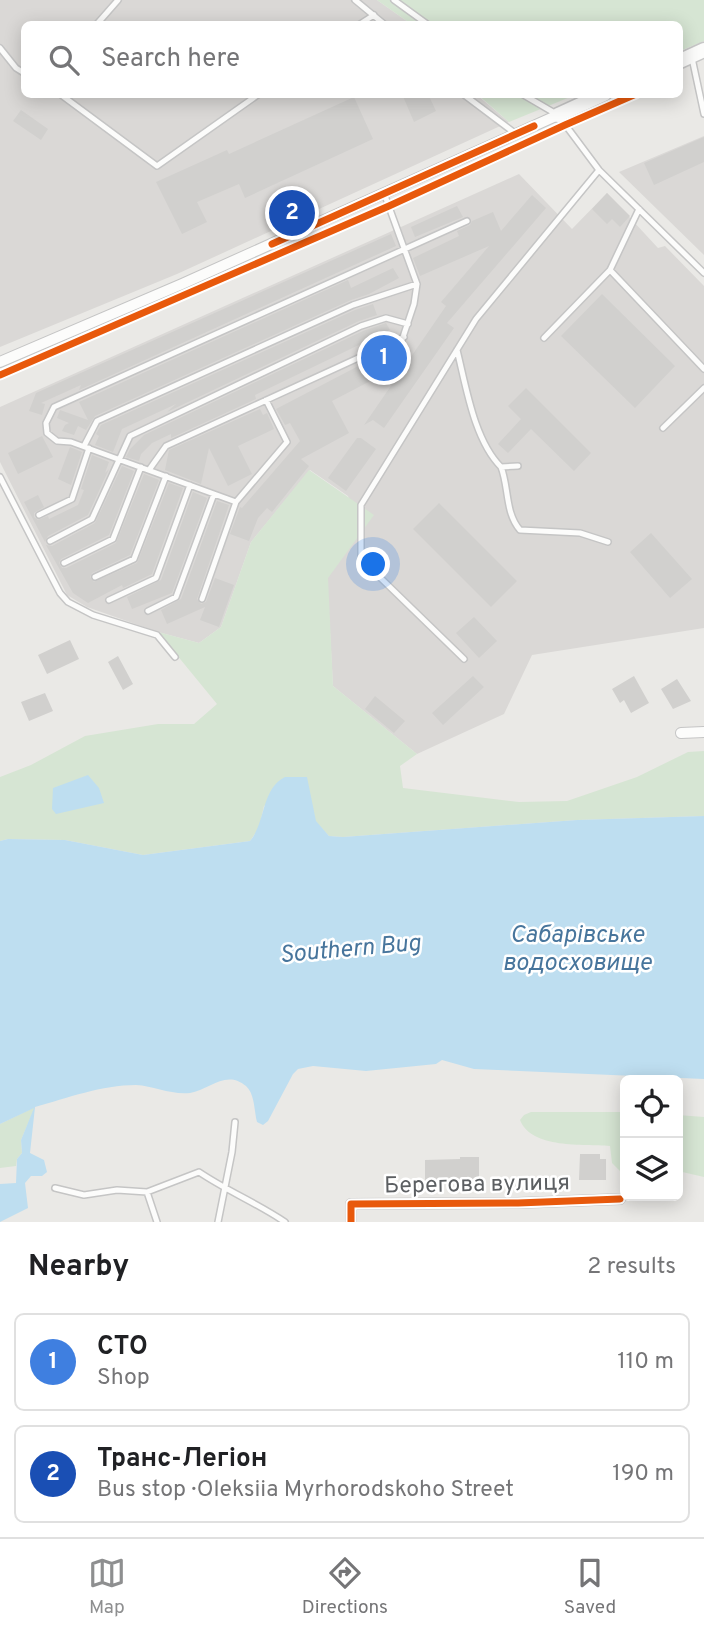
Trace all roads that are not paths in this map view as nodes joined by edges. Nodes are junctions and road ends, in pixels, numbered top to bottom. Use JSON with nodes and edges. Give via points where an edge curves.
{"nodes":[{"id":1,"x":118,"y":0,"type":"edge"},
{"id":2,"x":355,"y":0,"type":"edge"},
{"id":3,"x":394,"y":0,"type":"edge"},
{"id":4,"x":374,"y":15,"type":"junction"},
{"id":5,"x":100,"y":21,"type":"edge"},
{"id":6,"x":365,"y":21,"type":"edge"},
{"id":7,"x":381,"y":21,"type":"edge"},
{"id":8,"x":423,"y":21,"type":"edge"},
{"id":9,"x":0,"y":48,"type":"edge"},
{"id":10,"x":692,"y":55,"type":"edge"},
{"id":11,"x":21,"y":71,"type":"edge"},
{"id":12,"x":65,"y":98,"type":"edge"},
{"id":13,"x":253,"y":98,"type":"edge"},
{"id":14,"x":468,"y":98,"type":"edge"},
{"id":15,"x":529,"y":98,"type":"edge"},
{"id":16,"x":595,"y":98,"type":"edge"},
{"id":17,"x":704,"y":114,"type":"edge"},
{"id":18,"x":558,"y":115,"type":"junction"},
{"id":19,"x":516,"y":134,"type":"junction"},
{"id":20,"x":599,"y":170,"type":"junction"},
{"id":21,"x":384,"y":193,"type":"junction"},
{"id":22,"x":639,"y":209,"type":"junction"},
{"id":23,"x":467,"y":221,"type":"dead end"},
{"id":24,"x":405,"y":250,"type":"junction"},
{"id":25,"x":610,"y":270,"type":"junction"},
{"id":26,"x":704,"y":273,"type":"edge"},
{"id":27,"x":417,"y":284,"type":"junction"},
{"id":28,"x":408,"y":324,"type":"junction"},
{"id":29,"x":404,"y":337,"type":"junction"},
{"id":30,"x":544,"y":338,"type":"dead end"},
{"id":31,"x":400,"y":346,"type":"dead end"},
{"id":32,"x":457,"y":350,"type":"junction"},
{"id":33,"x":0,"y":362,"type":"edge"},
{"id":34,"x":704,"y":369,"type":"edge"},
{"id":35,"x":704,"y":388,"type":"edge"},
{"id":36,"x":267,"y":400,"type":"junction"},
{"id":37,"x":663,"y":428,"type":"dead end"},
{"id":38,"x":86,"y":447,"type":"junction"},
{"id":39,"x":119,"y":459,"type":"junction"},
{"id":40,"x":518,"y":466,"type":"dead end"},
{"id":41,"x":141,"y":467,"type":"junction"},
{"id":42,"x":501,"y":467,"type":"junction"},
{"id":43,"x":149,"y":470,"type":"junction"},
{"id":44,"x":166,"y":476,"type":"junction"},
{"id":45,"x":0,"y":477,"type":"edge"},
{"id":46,"x":190,"y":485,"type":"junction"},
{"id":47,"x":214,"y":494,"type":"junction"},
{"id":48,"x":236,"y":502,"type":"junction"},
{"id":49,"x":39,"y":515,"type":"dead end"},
{"id":50,"x":50,"y":541,"type":"dead end"},
{"id":51,"x":608,"y":542,"type":"dead end"},
{"id":52,"x":64,"y":563,"type":"dead end"},
{"id":53,"x":95,"y":577,"type":"dead end"},
{"id":54,"x":202,"y":599,"type":"dead end"},
{"id":55,"x":109,"y":600,"type":"dead end"},
{"id":56,"x":148,"y":611,"type":"dead end"},
{"id":57,"x":174,"y":657,"type":"dead end"},
{"id":58,"x":464,"y":659,"type":"dead end"},
{"id":59,"x":704,"y":732,"type":"edge"},
{"id":60,"x":681,"y":733,"type":"dead end"},
{"id":61,"x":235,"y":1122,"type":"dead end"},
{"id":62,"x":55,"y":1188,"type":"dead end"},
{"id":63,"x":224,"y":1189,"type":"junction"},
{"id":64,"x":147,"y":1192,"type":"junction"},
{"id":65,"x":620,"y":1199,"type":"dead end"},
{"id":66,"x":157,"y":1222,"type":"edge"},
{"id":67,"x":218,"y":1222,"type":"edge"},
{"id":68,"x":285,"y":1222,"type":"edge"},
{"id":69,"x":351,"y":1222,"type":"edge"}],
"edges":[{"from":1,"to":5,"type":"lane"},
{"from":2,"to":4,"type":"lane"},
{"from":3,"to":8,"type":"lane"},
{"from":4,"to":6,"type":"lane"},
{"from":4,"to":7,"type":"lane"},
{"from":9,"to":11,"type":"lane"},
{"from":10,"to":17,"type":"lane"},
{"from":12,"to":13,"type":"lane","via":[[157,166]]},
{"from":14,"to":19,"type":"lane"},
{"from":15,"to":18,"type":"lane"},
{"from":16,"to":18,"type":"street"},
{"from":18,"to":19,"type":"street"},
{"from":18,"to":20,"type":"lane"},
{"from":19,"to":21,"type":"street"},
{"from":20,"to":22,"type":"lane"},
{"from":20,"to":32,"type":"lane","via":[[476,319]]},
{"from":21,"to":24,"type":"lane"},
{"from":21,"to":33,"type":"street"},
{"from":22,"to":25,"type":"lane"},
{"from":22,"to":26,"type":"lane"},
{"from":23,"to":24,"type":"lane"},
{"from":24,"to":27,"type":"lane"},
{"from":24,"to":38,"type":"lane","via":[[54,407],[46,423],[47,433],[57,441]]},
{"from":25,"to":30,"type":"lane"},
{"from":25,"to":34,"type":"lane"},
{"from":27,"to":28,"type":"lane"},
{"from":27,"to":38,"type":"lane","via":[[353,305],[97,421]]},
{"from":28,"to":29,"type":"lane"},
{"from":28,"to":39,"type":"lane","via":[[386,318],[361,326],[130,436]]},
{"from":29,"to":31,"type":"lane"},
{"from":29,"to":36,"type":"lane"},
{"from":32,"to":42,"type":"lane","via":[[474,419]]},
{"from":32,"to":58,"type":"lane","via":[[361,505],[361,559]]},
{"from":35,"to":37,"type":"lane"},
{"from":36,"to":43,"type":"lane","via":[[166,446]]},
{"from":36,"to":48,"type":"lane","via":[[287,442]]},
{"from":38,"to":39,"type":"lane"},
{"from":38,"to":49,"type":"lane","via":[[72,499]]},
{"from":39,"to":41,"type":"lane"},
{"from":39,"to":50,"type":"lane","via":[[92,519]]},
{"from":40,"to":42,"type":"lane"},
{"from":41,"to":43,"type":"lane"},
{"from":41,"to":52,"type":"lane","via":[[113,539]]},
{"from":42,"to":51,"type":"lane","via":[[512,518],[520,530],[580,533]]},
{"from":43,"to":44,"type":"lane"},
{"from":44,"to":46,"type":"lane"},
{"from":44,"to":53,"type":"lane","via":[[134,559]]},
{"from":45,"to":57,"type":"lane","via":[[68,602],[157,635]]},
{"from":46,"to":47,"type":"lane"},
{"from":46,"to":55,"type":"lane","via":[[156,578]]},
{"from":47,"to":48,"type":"lane"},
{"from":47,"to":56,"type":"lane","via":[[176,597]]},
{"from":48,"to":54,"type":"lane"},
{"from":59,"to":60,"type":"street"},
{"from":61,"to":63,"type":"lane"},
{"from":62,"to":64,"type":"lane","via":[[84,1195]]},
{"from":63,"to":64,"type":"lane","via":[[199,1172]]},
{"from":63,"to":67,"type":"lane"},
{"from":63,"to":68,"type":"lane"},
{"from":64,"to":66,"type":"lane"},
{"from":65,"to":69,"type":"street","name":"Берегова вулиця","via":[[351,1204]]}]}
